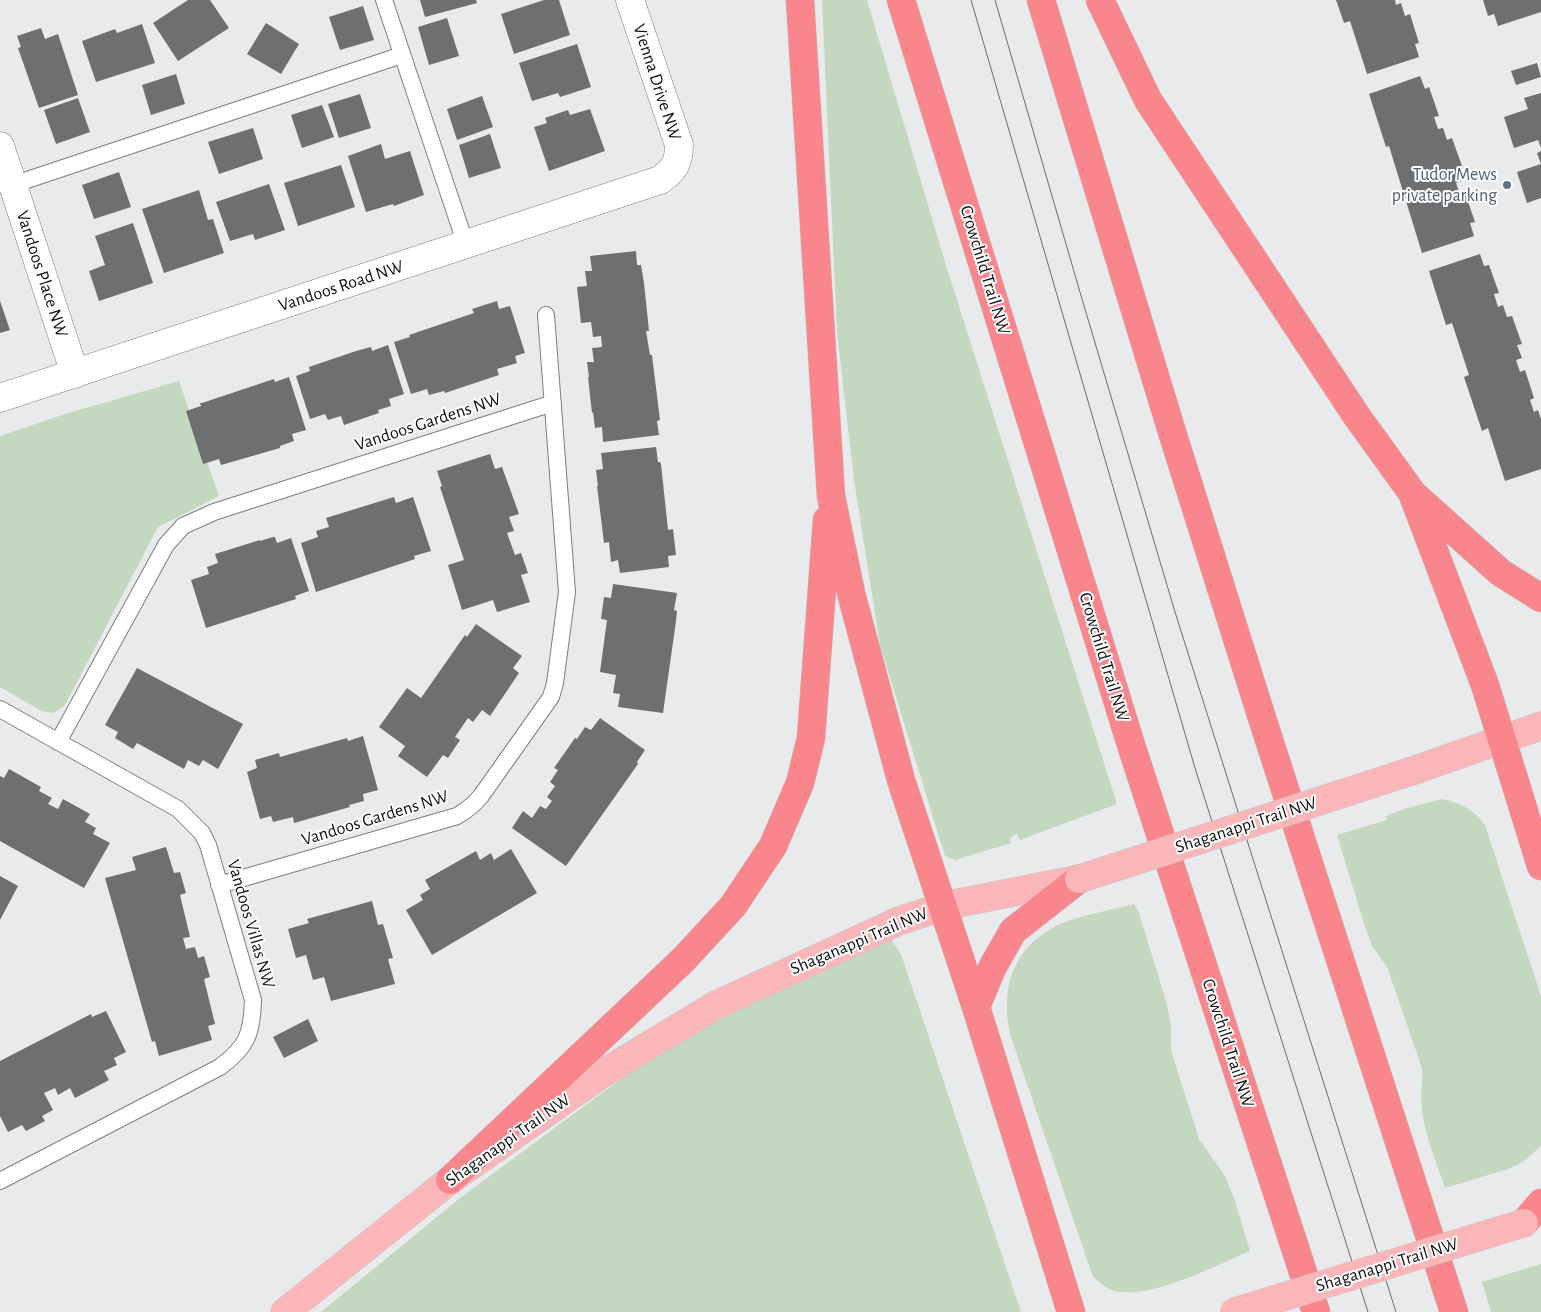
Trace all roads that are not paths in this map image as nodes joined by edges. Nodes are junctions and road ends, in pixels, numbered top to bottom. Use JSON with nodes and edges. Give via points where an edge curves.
{"nodes":[{"id":1,"x":384,"y":0,"type":"edge"},
{"id":2,"x":630,"y":0,"type":"edge"},
{"id":3,"x":800,"y":0,"type":"edge"},
{"id":4,"x":901,"y":0,"type":"edge"},
{"id":5,"x":1041,"y":0,"type":"edge"},
{"id":6,"x":1100,"y":0,"type":"edge"},
{"id":7,"x":402,"y":55,"type":"junction"},
{"id":8,"x":0,"y":146,"type":"edge"},
{"id":9,"x":676,"y":164,"type":"joint"},
{"id":10,"x":6,"y":187,"type":"edge"},
{"id":11,"x":466,"y":245,"type":"junction"},
{"id":12,"x":546,"y":315,"type":"dead end"},
{"id":13,"x":75,"y":374,"type":"junction"},
{"id":14,"x":0,"y":398,"type":"edge"},
{"id":15,"x":553,"y":402,"type":"junction"},
{"id":16,"x":1413,"y":494,"type":"junction"},
{"id":17,"x":831,"y":496,"type":"junction"},
{"id":18,"x":1541,"y":598,"type":"edge"},
{"id":19,"x":0,"y":709,"type":"edge"},
{"id":20,"x":1541,"y":726,"type":"edge"},
{"id":21,"x":1502,"y":739,"type":"junction"},
{"id":22,"x":58,"y":742,"type":"junction"},
{"id":23,"x":1541,"y":866,"type":"edge"},
{"id":24,"x":1079,"y":879,"type":"junction"},
{"id":25,"x":219,"y":885,"type":"junction"},
{"id":26,"x":944,"y":906,"type":"junction"},
{"id":27,"x":976,"y":1007,"type":"junction"},
{"id":28,"x":450,"y":1180,"type":"junction"},
{"id":29,"x":0,"y":1181,"type":"edge"},
{"id":30,"x":1535,"y":1215,"type":"edge"},
{"id":31,"x":285,"y":1312,"type":"edge"},
{"id":32,"x":1070,"y":1312,"type":"edge"},
{"id":33,"x":1234,"y":1312,"type":"edge"},
{"id":34,"x":1316,"y":1312,"type":"edge"},
{"id":35,"x":1454,"y":1312,"type":"edge"}],
"edges":[{"from":1,"to":7,"type":"lane"},
{"from":2,"to":9,"type":"street","name":"Vienna Drive NW","via":[[678,145]]},
{"from":3,"to":17,"type":"highway"},
{"from":4,"to":34,"type":"highway","name":"Crowchild Trail NW","via":[[1132,748]]},
{"from":5,"to":35,"type":"highway","via":[[1259,709]]},
{"from":6,"to":16,"type":"highway","via":[[1148,100],[1358,418]]},
{"from":7,"to":10,"type":"lane"},
{"from":7,"to":11,"type":"lane"},
{"from":8,"to":10,"type":"street","name":"Vandoos Place NW"},
{"from":9,"to":11,"type":"street","name":"Vandoos Road NW","via":[[660,180]]},
{"from":10,"to":13,"type":"street","name":"Vandoos Place NW"},
{"from":11,"to":13,"type":"street","name":"Vandoos Road NW"},
{"from":12,"to":15,"type":"lane","name":"Vandoos Gardens NW"},
{"from":13,"to":14,"type":"street","name":"Vandoos Road NW"},
{"from":15,"to":22,"type":"lane","name":"Vandoos Gardens NW","via":[[214,512],[183,526],[166,545]]},
{"from":15,"to":25,"type":"lane","name":"Vandoos Gardens NW","via":[[567,592],[551,697],[481,796],[465,812]]},
{"from":16,"to":18,"type":"highway","via":[[1501,573]]},
{"from":16,"to":21,"type":"highway","via":[[1486,685]]},
{"from":17,"to":26,"type":"highway","via":[[851,593],[901,780]]},
{"from":17,"to":28,"type":"highway","via":[[825,536],[811,738],[800,783],[773,846],[733,906],[683,960]]},
{"from":19,"to":22,"type":"lane","name":"Vandoos Villas NW"},
{"from":20,"to":21,"type":"main road","name":"Shaganappi Trail NW"},
{"from":21,"to":23,"type":"highway"},
{"from":21,"to":24,"type":"main road","name":"Shaganappi Trail NW","bridge":true},
{"from":22,"to":25,"type":"lane","name":"Vandoos Villas NW","via":[[184,814],[202,832]]},
{"from":24,"to":26,"type":"main road","name":"Shaganappi Trail NW"},
{"from":24,"to":27,"type":"highway","via":[[1012,931]]},
{"from":25,"to":29,"type":"lane","name":"Vandoos Villas NW","via":[[252,1000],[252,1016],[244,1045],[220,1067]]},
{"from":26,"to":27,"type":"highway"},
{"from":26,"to":28,"type":"main road","name":"Shaganappi Trail NW","via":[[899,921],[716,1005],[600,1075]]},
{"from":27,"to":32,"type":"highway"},
{"from":28,"to":31,"type":"main road","name":"Shaganappi Trail NW"},
{"from":30,"to":33,"type":"main road","name":"Shaganappi Trail NW","bridge":true}]}
